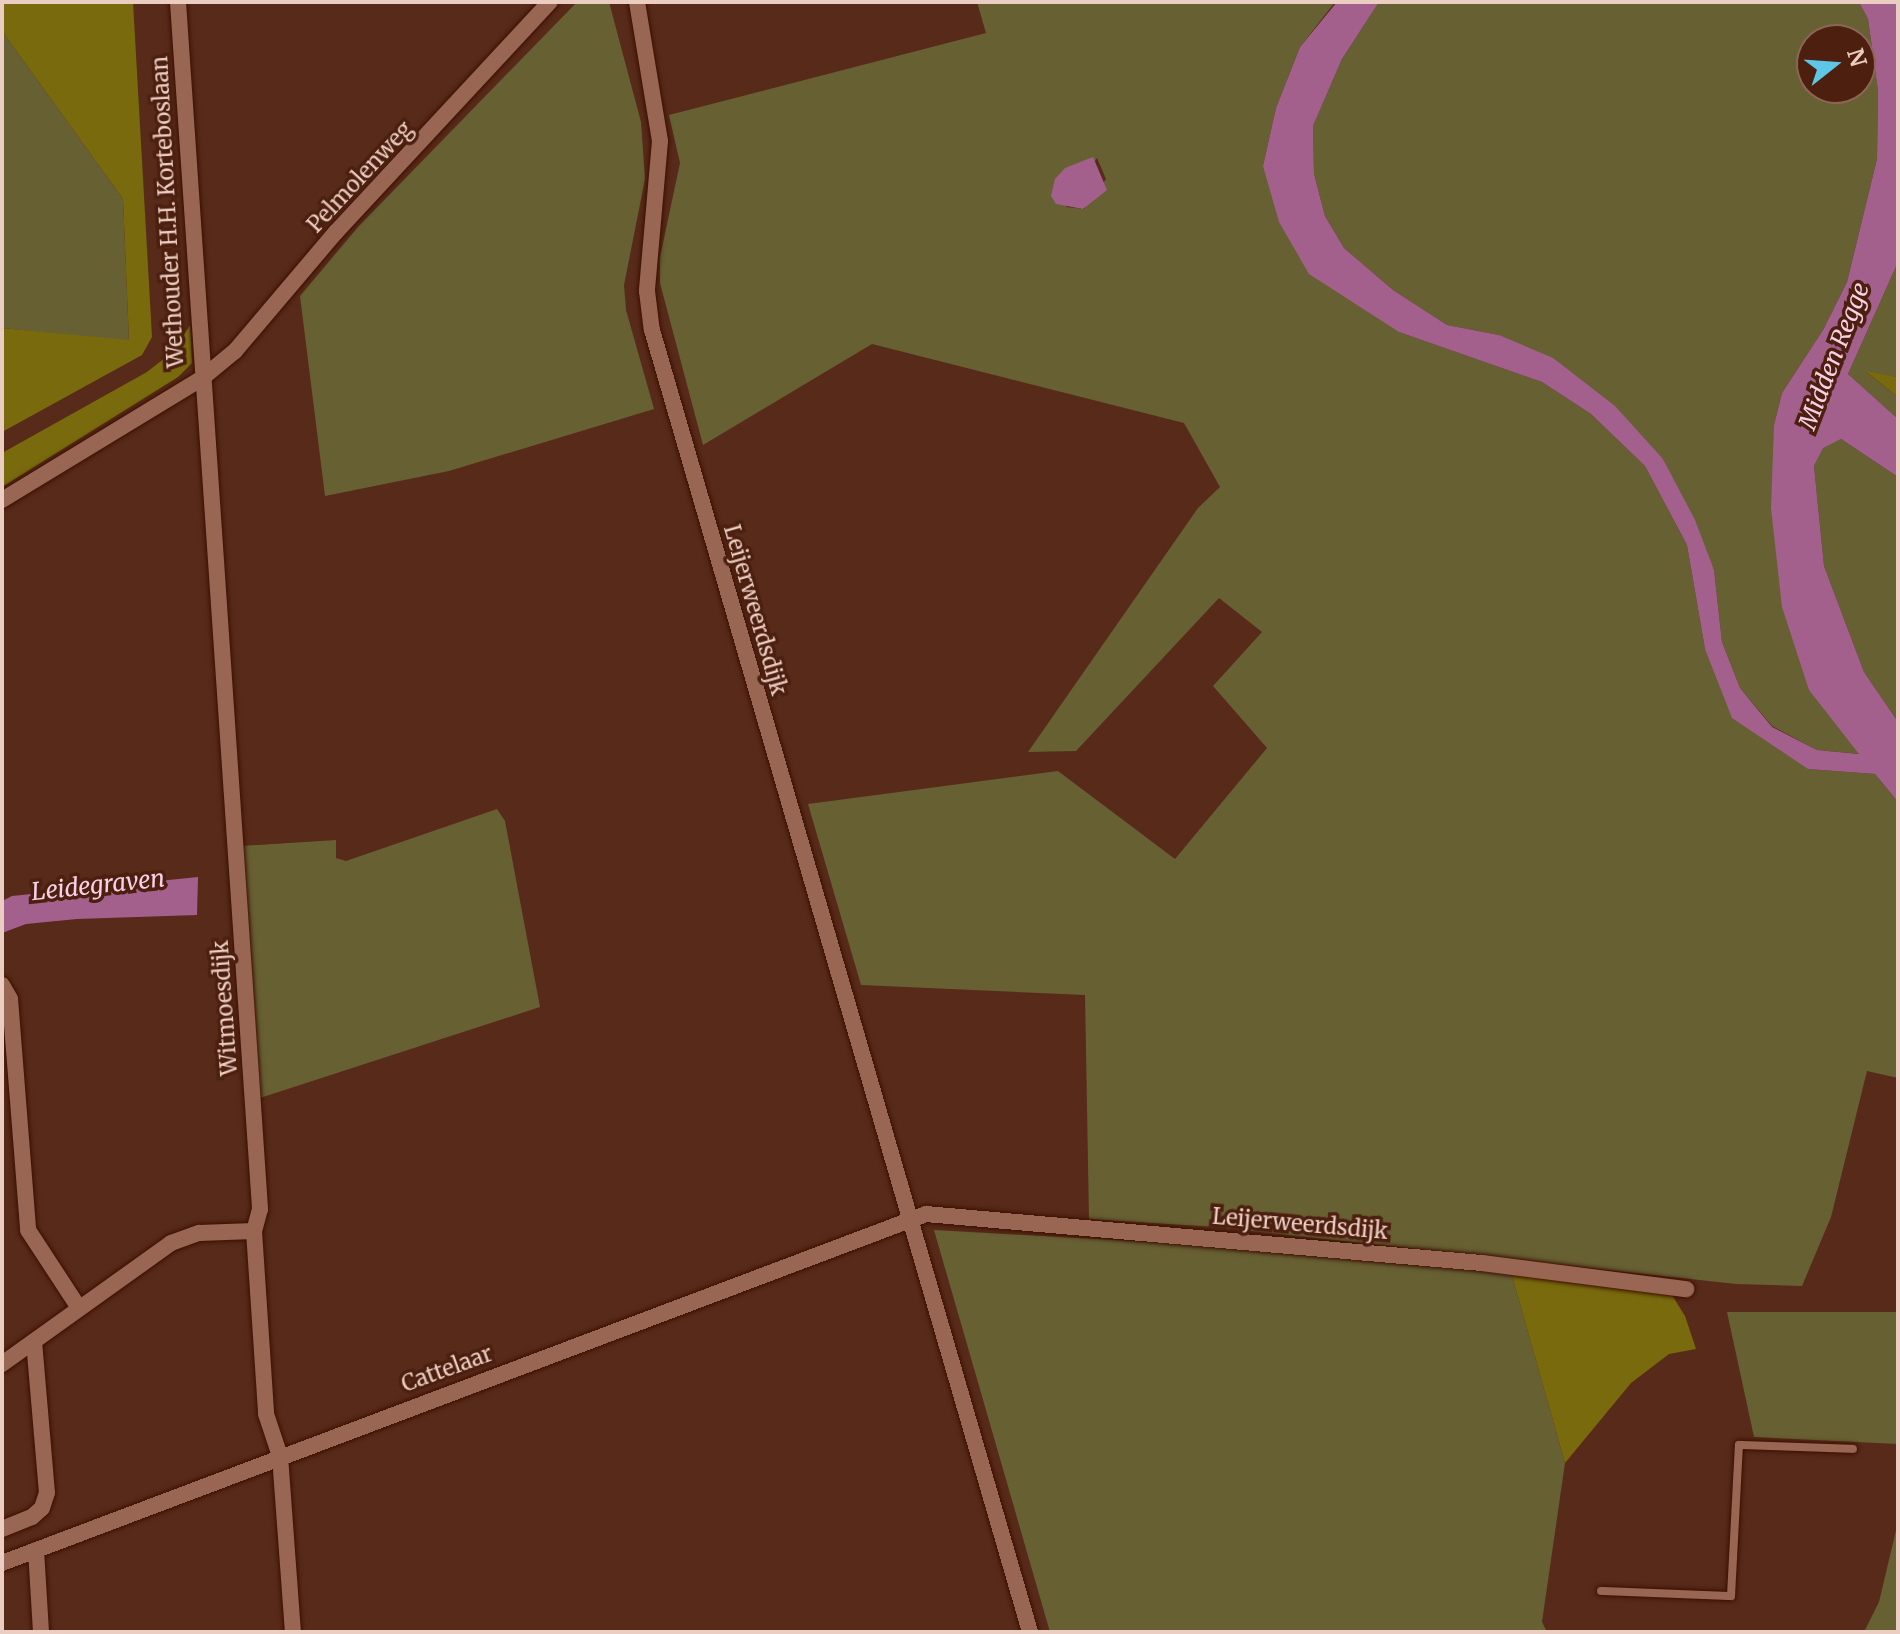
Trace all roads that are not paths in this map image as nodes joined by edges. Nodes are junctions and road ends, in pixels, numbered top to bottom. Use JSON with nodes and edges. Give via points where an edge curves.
{"nodes":[{"id":1,"x":178,"y":2,"type":"edge"},
{"id":2,"x":550,"y":2,"type":"edge"},
{"id":3,"x":637,"y":2,"type":"edge"},
{"id":4,"x":201,"y":379,"type":"junction"},
{"id":5,"x":2,"y":500,"type":"edge"},
{"id":6,"x":2,"y":985,"type":"edge"},
{"id":7,"x":910,"y":1220,"type":"junction"},
{"id":8,"x":254,"y":1231,"type":"junction"},
{"id":9,"x":1686,"y":1289,"type":"dead end"},
{"id":10,"x":79,"y":1308,"type":"junction"},
{"id":11,"x":34,"y":1342,"type":"junction"},
{"id":12,"x":2,"y":1364,"type":"edge"},
{"id":13,"x":1853,"y":1449,"type":"dead end"},
{"id":14,"x":280,"y":1456,"type":"junction"},
{"id":15,"x":2,"y":1529,"type":"edge"},
{"id":16,"x":36,"y":1550,"type":"junction"},
{"id":17,"x":2,"y":1563,"type":"edge"},
{"id":18,"x":1601,"y":1591,"type":"dead end"},
{"id":19,"x":41,"y":1632,"type":"edge"},
{"id":20,"x":293,"y":1632,"type":"edge"},
{"id":21,"x":1030,"y":1632,"type":"edge"}],
"edges":[{"from":1,"to":4,"type":"street","name":"Wethouder H.H. Korteboslaan"},
{"from":2,"to":4,"type":"street","name":"Pelmolenweg","via":[[336,232],[268,317]]},
{"from":3,"to":7,"type":"street","name":"Leijerweerdsdijk","via":[[660,141],[647,291],[652,330]]},
{"from":4,"to":5,"type":"street","name":"Wethouder H.H. Korteboslaan"},
{"from":4,"to":8,"type":"street","name":"Witmoesdijk","via":[[260,1209]]},
{"from":6,"to":10,"type":"street","via":[[10,999],[28,1230]]},
{"from":7,"to":9,"type":"street","name":"Leijerweerdsdijk","via":[[926,1214],[1081,1226],[1482,1263]]},
{"from":7,"to":14,"type":"street","name":"Cattelaar"},
{"from":7,"to":21,"type":"street","name":"Leijerweerdsdijk"},
{"from":8,"to":10,"type":"street","via":[[199,1233],[171,1243]]},
{"from":8,"to":14,"type":"street","name":"Witmoesdijk","via":[[266,1414]]},
{"from":10,"to":11,"type":"street"},
{"from":11,"to":12,"type":"street"},
{"from":11,"to":15,"type":"street","via":[[47,1493],[32,1517]]},
{"from":13,"to":18,"type":"lane","via":[[1739,1445],[1731,1596]]},
{"from":14,"to":16,"type":"street","name":"Cattelaar"},
{"from":14,"to":20,"type":"street","name":"Witmoesdijk"},
{"from":16,"to":17,"type":"street","name":"Cattelaar"},
{"from":16,"to":19,"type":"street"}]}
